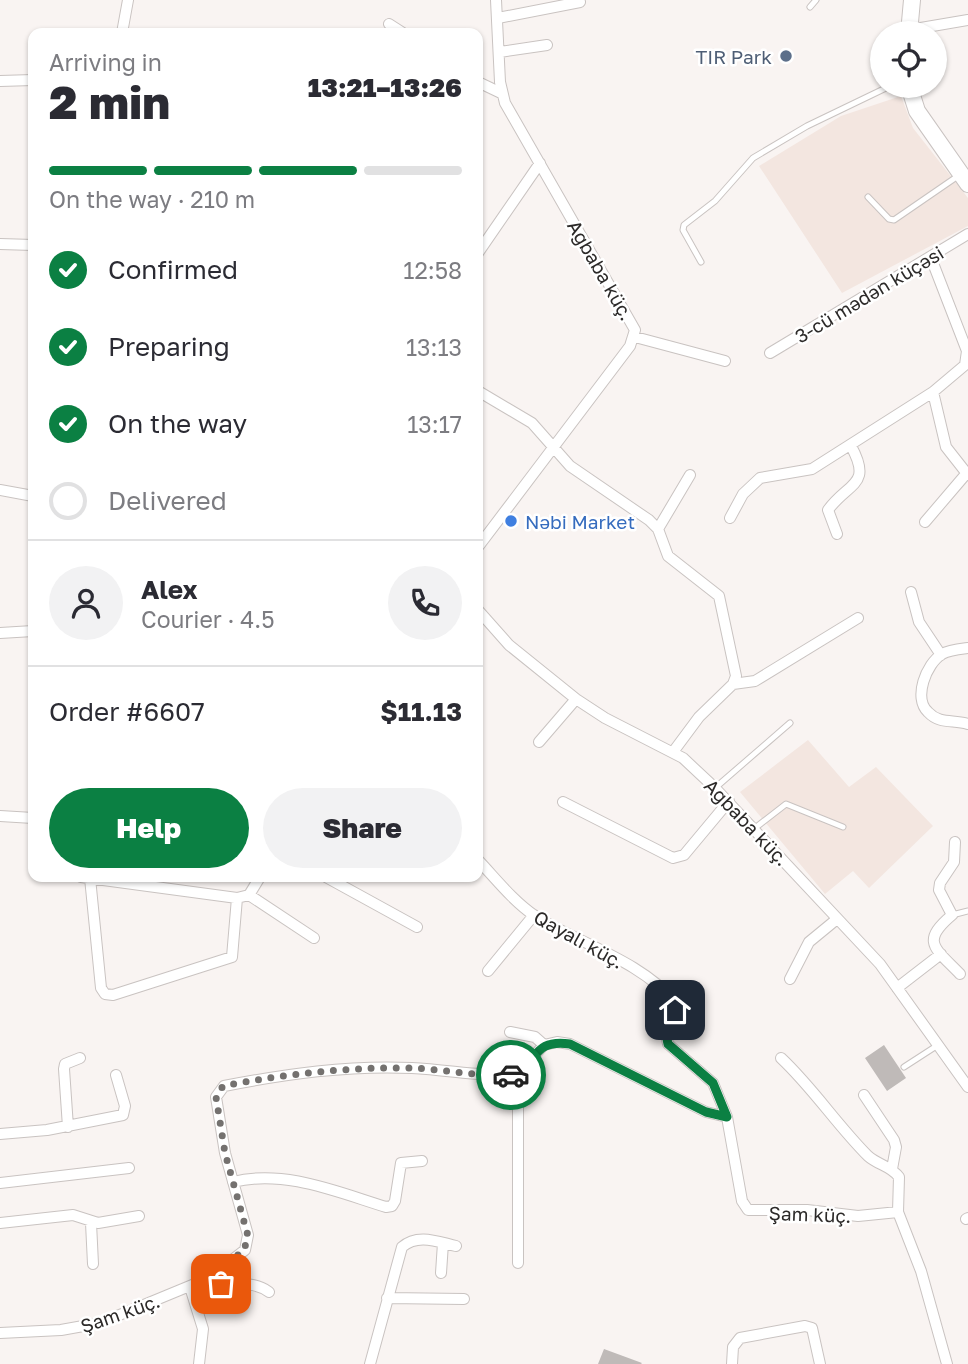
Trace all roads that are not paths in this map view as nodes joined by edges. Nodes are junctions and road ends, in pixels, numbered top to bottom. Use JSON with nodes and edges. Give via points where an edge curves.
{"nodes":[{"id":1,"x":128,"y":0,"type":"edge"},
{"id":2,"x":496,"y":0,"type":"edge"},
{"id":3,"x":816,"y":0,"type":"edge"},
{"id":4,"x":912,"y":0,"type":"edge"},
{"id":5,"x":580,"y":2,"type":"dead end"},
{"id":6,"x":810,"y":7,"type":"dead end"},
{"id":7,"x":498,"y":18,"type":"junction"},
{"id":8,"x":968,"y":20,"type":"edge"},
{"id":9,"x":910,"y":21,"type":"edge"},
{"id":10,"x":389,"y":24,"type":"dead end"},
{"id":11,"x":947,"y":24,"type":"edge"},
{"id":12,"x":123,"y":28,"type":"edge"},
{"id":13,"x":395,"y":28,"type":"edge"},
{"id":14,"x":547,"y":45,"type":"dead end"},
{"id":15,"x":500,"y":52,"type":"junction"},
{"id":16,"x":28,"y":80,"type":"edge"},
{"id":17,"x":0,"y":81,"type":"edge"},
{"id":18,"x":483,"y":84,"type":"edge"},
{"id":19,"x":502,"y":93,"type":"junction"},
{"id":20,"x":870,"y":96,"type":"edge"},
{"id":21,"x":913,"y":98,"type":"edge"},
{"id":22,"x":540,"y":163,"type":"junction"},
{"id":23,"x":964,"y":179,"type":"edge"},
{"id":24,"x":868,"y":197,"type":"dead end"},
{"id":25,"x":968,"y":234,"type":"edge"},
{"id":26,"x":0,"y":244,"type":"edge"},
{"id":27,"x":28,"y":245,"type":"edge"},
{"id":28,"x":483,"y":245,"type":"edge"},
{"id":29,"x":931,"y":258,"type":"junction"},
{"id":30,"x":701,"y":262,"type":"dead end"},
{"id":31,"x":635,"y":337,"type":"junction"},
{"id":32,"x":770,"y":353,"type":"dead end"},
{"id":33,"x":725,"y":361,"type":"dead end"},
{"id":34,"x":966,"y":366,"type":"edge"},
{"id":35,"x":933,"y":392,"type":"junction"},
{"id":36,"x":483,"y":394,"type":"edge"},
{"id":37,"x":851,"y":446,"type":"junction"},
{"id":38,"x":553,"y":448,"type":"junction"},
{"id":39,"x":690,"y":475,"type":"dead end"},
{"id":40,"x":967,"y":475,"type":"edge"},
{"id":41,"x":0,"y":490,"type":"edge"},
{"id":42,"x":28,"y":495,"type":"edge"},
{"id":43,"x":730,"y":518,"type":"dead end"},
{"id":44,"x":925,"y":522,"type":"dead end"},
{"id":45,"x":658,"y":530,"type":"junction"},
{"id":46,"x":837,"y":534,"type":"dead end"},
{"id":47,"x":483,"y":540,"type":"edge"},
{"id":48,"x":911,"y":592,"type":"dead end"},
{"id":49,"x":483,"y":616,"type":"edge"},
{"id":50,"x":858,"y":618,"type":"dead end"},
{"id":51,"x":28,"y":631,"type":"edge"},
{"id":52,"x":0,"y":633,"type":"edge"},
{"id":53,"x":968,"y":648,"type":"edge"},
{"id":54,"x":941,"y":654,"type":"junction"},
{"id":55,"x":733,"y":684,"type":"junction"},
{"id":56,"x":576,"y":699,"type":"junction"},
{"id":57,"x":790,"y":723,"type":"dead end"},
{"id":58,"x":968,"y":724,"type":"edge"},
{"id":59,"x":539,"y":742,"type":"dead end"},
{"id":60,"x":673,"y":752,"type":"junction"},
{"id":61,"x":715,"y":788,"type":"junction"},
{"id":62,"x":729,"y":801,"type":"junction"},
{"id":63,"x":563,"y":802,"type":"dead end"},
{"id":64,"x":0,"y":816,"type":"edge"},
{"id":65,"x":28,"y":818,"type":"edge"},
{"id":66,"x":843,"y":827,"type":"dead end"},
{"id":67,"x":755,"y":828,"type":"junction"},
{"id":68,"x":955,"y":842,"type":"dead end"},
{"id":69,"x":483,"y":865,"type":"edge"},
{"id":70,"x":90,"y":882,"type":"edge"},
{"id":71,"x":122,"y":882,"type":"edge"},
{"id":72,"x":256,"y":882,"type":"edge"},
{"id":73,"x":335,"y":882,"type":"edge"},
{"id":74,"x":243,"y":897,"type":"junction"},
{"id":75,"x":968,"y":911,"type":"edge"},
{"id":76,"x":534,"y":915,"type":"junction"},
{"id":77,"x":952,"y":915,"type":"junction"},
{"id":78,"x":837,"y":919,"type":"junction"},
{"id":79,"x":417,"y":927,"type":"dead end"},
{"id":80,"x":314,"y":938,"type":"dead end"},
{"id":81,"x":940,"y":954,"type":"junction"},
{"id":82,"x":488,"y":971,"type":"dead end"},
{"id":83,"x":960,"y":974,"type":"dead end"},
{"id":84,"x":790,"y":979,"type":"dead end"},
{"id":85,"x":897,"y":988,"type":"junction"},
{"id":86,"x":510,"y":1032,"type":"dead end"},
{"id":87,"x":544,"y":1045,"type":"junction"},
{"id":88,"x":938,"y":1045,"type":"junction"},
{"id":89,"x":80,"y":1058,"type":"dead end"},
{"id":90,"x":781,"y":1058,"type":"dead end"},
{"id":91,"x":904,"y":1068,"type":"dead end"},
{"id":92,"x":518,"y":1073,"type":"junction"},
{"id":93,"x":116,"y":1075,"type":"dead end"},
{"id":94,"x":968,"y":1087,"type":"edge"},
{"id":95,"x":864,"y":1094,"type":"dead end"},
{"id":96,"x":727,"y":1117,"type":"junction"},
{"id":97,"x":68,"y":1127,"type":"junction"},
{"id":98,"x":0,"y":1134,"type":"edge"},
{"id":99,"x":422,"y":1161,"type":"dead end"},
{"id":100,"x":129,"y":1168,"type":"dead end"},
{"id":101,"x":892,"y":1169,"type":"junction"},
{"id":102,"x":233,"y":1182,"type":"junction"},
{"id":103,"x":0,"y":1183,"type":"edge"},
{"id":104,"x":898,"y":1212,"type":"junction"},
{"id":105,"x":139,"y":1216,"type":"dead end"},
{"id":106,"x":0,"y":1223,"type":"edge"},
{"id":107,"x":91,"y":1223,"type":"junction"},
{"id":108,"x":443,"y":1243,"type":"junction"},
{"id":109,"x":456,"y":1246,"type":"dead end"},
{"id":110,"x":93,"y":1264,"type":"dead end"},
{"id":111,"x":518,"y":1264,"type":"dead end"},
{"id":112,"x":441,"y":1273,"type":"dead end"},
{"id":113,"x":209,"y":1278,"type":"junction"},
{"id":114,"x":190,"y":1287,"type":"junction"},
{"id":115,"x":269,"y":1292,"type":"dead end"},
{"id":116,"x":387,"y":1298,"type":"junction"},
{"id":117,"x":464,"y":1299,"type":"dead end"},
{"id":118,"x":0,"y":1334,"type":"edge"},
{"id":119,"x":199,"y":1364,"type":"edge"},
{"id":120,"x":370,"y":1364,"type":"edge"},
{"id":121,"x":732,"y":1364,"type":"edge"},
{"id":122,"x":820,"y":1364,"type":"edge"},
{"id":123,"x":947,"y":1364,"type":"edge"}],
"edges":[{"from":1,"to":12,"type":"street"},
{"from":2,"to":7,"type":"street","name":"Ağbaba küç."},
{"from":3,"to":6,"type":"lane"},
{"from":4,"to":9,"type":"street"},
{"from":5,"to":7,"type":"street"},
{"from":7,"to":15,"type":"street","name":"Ağbaba küç."},
{"from":8,"to":11,"type":"street"},
{"from":10,"to":13,"type":"street"},
{"from":14,"to":15,"type":"street"},
{"from":15,"to":19,"type":"street","name":"Ağbaba küç."},
{"from":16,"to":17,"type":"street"},
{"from":18,"to":19,"type":"street"},
{"from":19,"to":22,"type":"street","name":"Ağbaba küç."},
{"from":20,"to":30,"type":"lane","via":[[807,126],[740,169],[715,201],[684,225]]},
{"from":21,"to":23,"type":"street"},
{"from":22,"to":28,"type":"street"},
{"from":22,"to":31,"type":"street","name":"Ağbaba küç.","via":[[632,322]]},
{"from":23,"to":24,"type":"lane","via":[[894,220]]},
{"from":25,"to":29,"type":"street","name":"3-cü mədən küçəsi"},
{"from":26,"to":27,"type":"street"},
{"from":29,"to":32,"type":"street","name":"3-cü mədən küçəsi"},
{"from":29,"to":34,"type":"street","via":[[967,351]]},
{"from":31,"to":33,"type":"street"},
{"from":31,"to":38,"type":"street","name":"Ağbaba küç."},
{"from":34,"to":35,"type":"street"},
{"from":35,"to":37,"type":"street"},
{"from":35,"to":40,"type":"street","via":[[946,447]]},
{"from":36,"to":38,"type":"street","via":[[532,424]]},
{"from":37,"to":43,"type":"street","via":[[812,469],[760,478],[743,494]]},
{"from":37,"to":46,"type":"street","via":[[861,473],[828,510]]},
{"from":38,"to":45,"type":"street","via":[[569,466]]},
{"from":38,"to":47,"type":"street","name":"Ağbaba küç."},
{"from":39,"to":45,"type":"street"},
{"from":40,"to":44,"type":"street"},
{"from":41,"to":42,"type":"street"},
{"from":45,"to":55,"type":"street","via":[[668,556],[723,604],[735,665]]},
{"from":48,"to":54,"type":"street","via":[[919,622]]},
{"from":49,"to":56,"type":"street","name":"Ağbaba küç.","via":[[509,645]]},
{"from":50,"to":55,"type":"street","via":[[755,681]]},
{"from":51,"to":52,"type":"street"},
{"from":53,"to":54,"type":"street"},
{"from":54,"to":58,"type":"street","via":[[925,679],[923,705],[938,719]]},
{"from":55,"to":60,"type":"street","via":[[698,718]]},
{"from":56,"to":59,"type":"street"},
{"from":56,"to":60,"type":"street","name":"Ağbaba küç."},
{"from":57,"to":61,"type":"lane"},
{"from":60,"to":61,"type":"street","name":"Ağbaba küç."},
{"from":61,"to":62,"type":"street","name":"Ağbaba küç."},
{"from":62,"to":63,"type":"street","via":[[684,855],[673,858]]},
{"from":62,"to":67,"type":"street","name":"Ağbaba küç."},
{"from":64,"to":65,"type":"street"},
{"from":66,"to":67,"type":"lane","via":[[786,804]]},
{"from":67,"to":78,"type":"street","name":"Ağbaba küç."},
{"from":68,"to":77,"type":"street","via":[[954,862],[939,890]]},
{"from":69,"to":76,"type":"street","name":"Qayalı küç."},
{"from":70,"to":74,"type":"street","via":[[101,988],[113,995],[232,957]]},
{"from":71,"to":74,"type":"street"},
{"from":72,"to":74,"type":"street"},
{"from":73,"to":79,"type":"street"},
{"from":74,"to":80,"type":"street"},
{"from":75,"to":77,"type":"lane"},
{"from":76,"to":82,"type":"street"},
{"from":76,"to":96,"type":"street","name":"Qayalı küç.","via":[[627,965],[669,995],[676,1003],[666,1034],[668,1044],[713,1083]]},
{"from":77,"to":81,"type":"street","via":[[933,934]]},
{"from":78,"to":84,"type":"street","via":[[809,942]]},
{"from":78,"to":85,"type":"street","name":"Ağbaba küç."},
{"from":81,"to":83,"type":"street"},
{"from":81,"to":85,"type":"street"},
{"from":85,"to":88,"type":"street","name":"Ağbaba küç."},
{"from":86,"to":87,"type":"street","via":[[535,1037]]},
{"from":87,"to":92,"type":"street"},
{"from":87,"to":96,"type":"street","via":[[570,1044],[706,1112]]},
{"from":88,"to":91,"type":"lane"},
{"from":88,"to":94,"type":"street","name":"Ağbaba küç."},
{"from":89,"to":97,"type":"street","via":[[65,1064],[64,1069]]},
{"from":90,"to":101,"type":"street","via":[[868,1155]]},
{"from":92,"to":102,"type":"street","name":"Şam küç.","via":[[411,1068],[300,1071],[223,1086],[216,1097]]},
{"from":92,"to":111,"type":"street"},
{"from":93,"to":97,"type":"street","via":[[125,1106],[122,1115]]},
{"from":95,"to":101,"type":"street","via":[[894,1140]]},
{"from":96,"to":104,"type":"street","name":"Şam küç.","via":[[742,1201],[748,1210],[858,1216]]},
{"from":97,"to":98,"type":"street"},
{"from":99,"to":102,"type":"street","via":[[401,1163],[395,1201],[386,1207],[271,1177]]},
{"from":100,"to":103,"type":"street"},
{"from":101,"to":104,"type":"street","via":[[901,1186]]},
{"from":102,"to":113,"type":"street","name":"Şam küç.","via":[[247,1242],[244,1250]]},
{"from":104,"to":123,"type":"street","via":[[921,1271]]},
{"from":105,"to":107,"type":"street"},
{"from":106,"to":107,"type":"street","via":[[73,1214]]},
{"from":107,"to":110,"type":"street"},
{"from":108,"to":109,"type":"street"},
{"from":108,"to":112,"type":"street"},
{"from":108,"to":116,"type":"street","via":[[421,1238],[402,1247]]},
{"from":113,"to":114,"type":"street","name":"Şam küç."},
{"from":113,"to":115,"type":"street","via":[[228,1286],[252,1283]]},
{"from":114,"to":118,"type":"street","name":"Şam küç.","via":[[100,1323]]},
{"from":114,"to":119,"type":"street","via":[[203,1329]]},
{"from":116,"to":117,"type":"street"},
{"from":116,"to":120,"type":"street"},
{"from":121,"to":122,"type":"street","via":[[733,1347],[740,1338],[805,1326],[812,1328]]}]}
